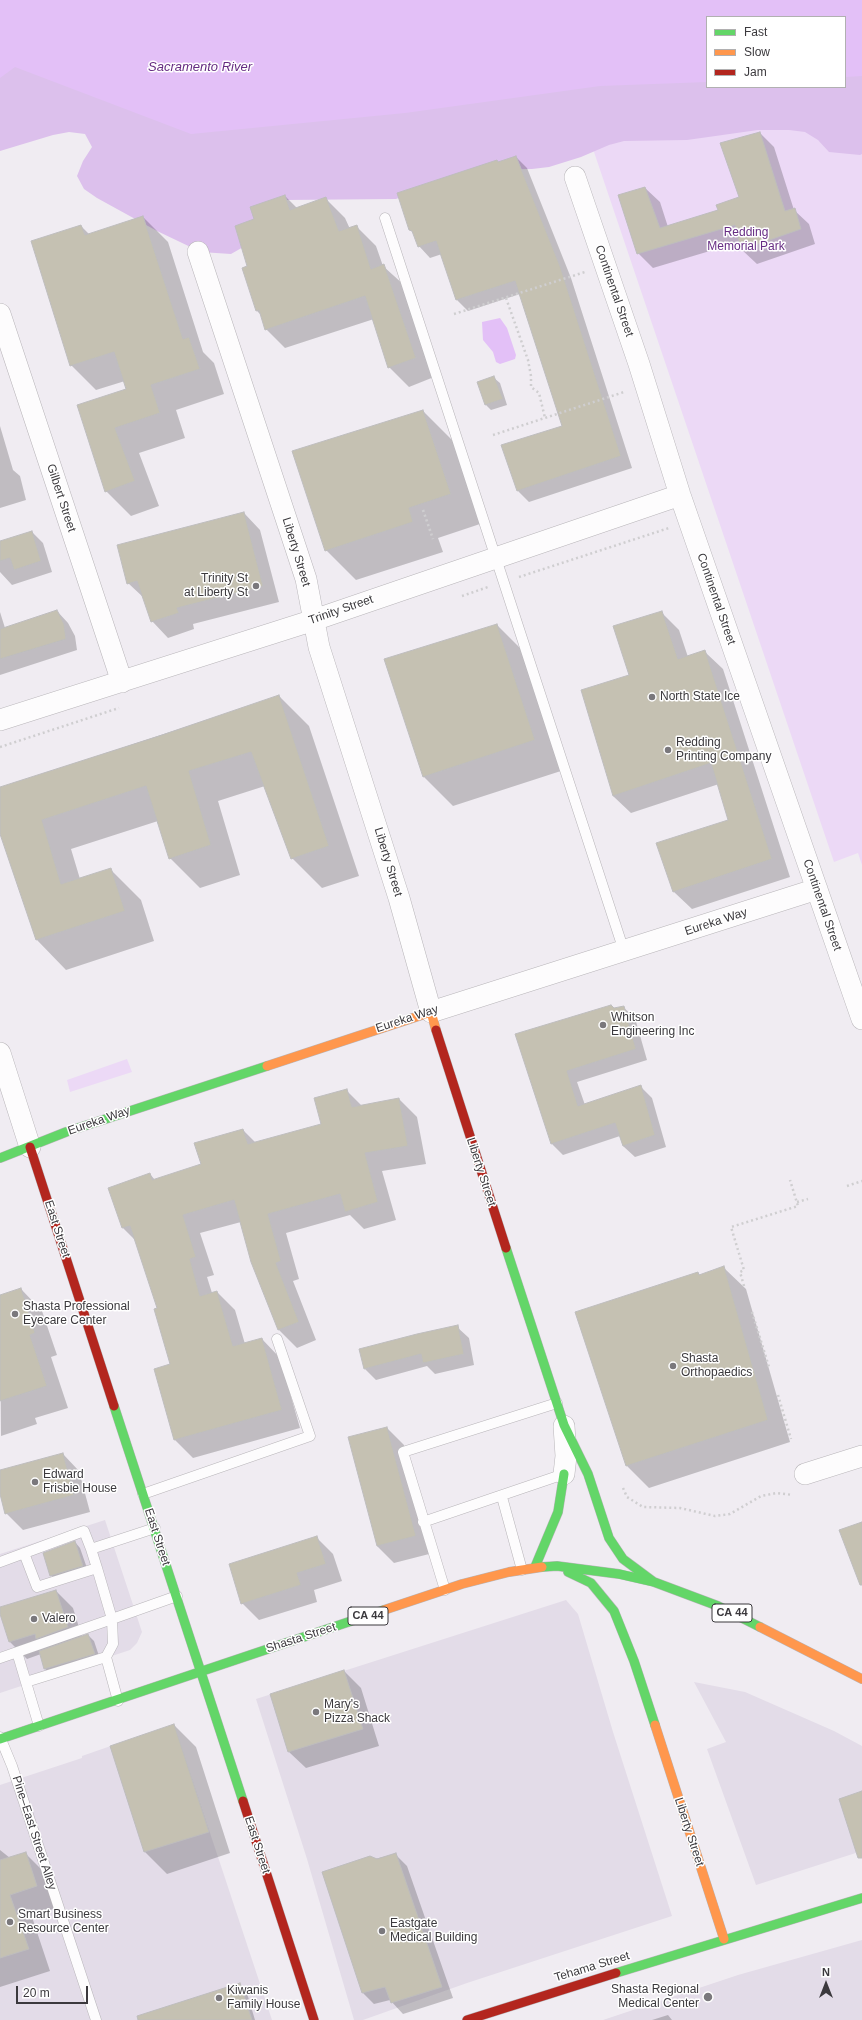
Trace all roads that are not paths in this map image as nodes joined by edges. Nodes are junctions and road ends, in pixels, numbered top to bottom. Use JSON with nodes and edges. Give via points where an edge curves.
{"nodes":[{"id":1,"x":575,"y":177,"type":"dead end"},
{"id":2,"x":385,"y":218,"type":"dead end"},
{"id":3,"x":198,"y":252,"type":"dead end"},
{"id":4,"x":0,"y":314,"type":"edge"},
{"id":5,"x":680,"y":495,"type":"junction"},
{"id":6,"x":495,"y":557,"type":"junction"},
{"id":7,"x":314,"y":620,"type":"junction"},
{"id":8,"x":122,"y":682,"type":"junction"},
{"id":9,"x":0,"y":720,"type":"edge"},
{"id":10,"x":817,"y":889,"type":"junction"},
{"id":11,"x":624,"y":951,"type":"junction"},
{"id":12,"x":431,"y":1012,"type":"junction"},
{"id":13,"x":862,"y":1019,"type":"edge"},
{"id":14,"x":0,"y":1053,"type":"edge"},
{"id":15,"x":30,"y":1146,"type":"junction"},
{"id":16,"x":0,"y":1158,"type":"edge"},
{"id":17,"x":277,"y":1339,"type":"dead end"},
{"id":18,"x":556,"y":1403,"type":"junction"},
{"id":19,"x":564,"y":1425,"type":"junction"},
{"id":20,"x":862,"y":1456,"type":"edge"},
{"id":21,"x":564,"y":1474,"type":"junction"},
{"id":22,"x":805,"y":1474,"type":"dead end"},
{"id":23,"x":143,"y":1494,"type":"junction"},
{"id":24,"x":502,"y":1497,"type":"junction"},
{"id":25,"x":423,"y":1522,"type":"junction"},
{"id":26,"x":154,"y":1528,"type":"junction"},
{"id":27,"x":91,"y":1549,"type":"junction"},
{"id":28,"x":24,"y":1553,"type":"junction"},
{"id":29,"x":0,"y":1562,"type":"edge"},
{"id":30,"x":557,"y":1566,"type":"junction"},
{"id":31,"x":536,"y":1567,"type":"junction"},
{"id":32,"x":97,"y":1568,"type":"junction"},
{"id":33,"x":522,"y":1570,"type":"junction"},
{"id":34,"x":654,"y":1582,"type":"junction"},
{"id":35,"x":445,"y":1590,"type":"junction"},
{"id":36,"x":177,"y":1596,"type":"junction"},
{"id":37,"x":112,"y":1619,"type":"junction"},
{"id":38,"x":17,"y":1652,"type":"junction"},
{"id":39,"x":106,"y":1657,"type":"junction"},
{"id":40,"x":0,"y":1658,"type":"edge"},
{"id":41,"x":201,"y":1671,"type":"junction"},
{"id":42,"x":862,"y":1679,"type":"edge"},
{"id":43,"x":26,"y":1682,"type":"junction"},
{"id":44,"x":118,"y":1701,"type":"junction"},
{"id":45,"x":39,"y":1726,"type":"junction"},
{"id":46,"x":0,"y":1738,"type":"edge"},
{"id":47,"x":862,"y":1898,"type":"edge"},
{"id":48,"x":724,"y":1939,"type":"junction"},
{"id":49,"x":96,"y":2020,"type":"edge"},
{"id":50,"x":314,"y":2020,"type":"edge"},
{"id":51,"x":467,"y":2020,"type":"edge"}],
"edges":[{"from":1,"to":5,"type":"street","name":"Continental Street","via":[[639,364]]},
{"from":2,"to":6,"type":"lane"},
{"from":3,"to":7,"type":"street","name":"Liberty Street","via":[[306,579]]},
{"from":4,"to":8,"type":"street","name":"Gilbert Street"},
{"from":5,"to":6,"type":"street","name":"Trinity Street"},
{"from":5,"to":10,"type":"street","name":"Continental Street"},
{"from":6,"to":7,"type":"street","name":"Trinity Street"},
{"from":6,"to":11,"type":"lane"},
{"from":7,"to":8,"type":"street","name":"Trinity Street"},
{"from":7,"to":12,"type":"street","name":"Liberty Street","via":[[319,647],[399,898]]},
{"from":8,"to":9,"type":"street","name":"Trinity Street"},
{"from":10,"to":11,"type":"street","name":"Eureka Way"},
{"from":10,"to":13,"type":"street","name":"Continental Street"},
{"from":11,"to":12,"type":"street","name":"Eureka Way"},
{"from":12,"to":15,"type":"main road","name":"Eureka Way","via":[[204,1085]]},
{"from":12,"to":18,"type":"main road","name":"Liberty Street","via":[[441,1050]]},
{"from":14,"to":15,"type":"street","name":"East Street"},
{"from":15,"to":16,"type":"main road","name":"Eureka Way"},
{"from":15,"to":23,"type":"main road","name":"East Street"},
{"from":17,"to":23,"type":"lane","via":[[310,1436]]},
{"from":18,"to":19,"type":"main road","name":"Liberty Street"},
{"from":18,"to":25,"type":"lane","via":[[403,1452]]},
{"from":19,"to":21,"type":"street","name":"Liberty Street"},
{"from":19,"to":34,"type":"main road","via":[[588,1474],[609,1538],[623,1559]]},
{"from":20,"to":22,"type":"street"},
{"from":21,"to":24,"type":"lane"},
{"from":21,"to":31,"type":"main road","via":[[558,1512]]},
{"from":23,"to":26,"type":"main road","name":"East Street"},
{"from":24,"to":25,"type":"lane"},
{"from":24,"to":33,"type":"lane"},
{"from":25,"to":35,"type":"lane"},
{"from":26,"to":27,"type":"lane"},
{"from":26,"to":36,"type":"main road","name":"East Street"},
{"from":27,"to":28,"type":"lane","via":[[84,1531]]},
{"from":27,"to":32,"type":"lane"},
{"from":28,"to":29,"type":"lane"},
{"from":28,"to":32,"type":"lane","via":[[37,1587]]},
{"from":30,"to":31,"type":"main road","name":"Shasta Street","number":"CA 44"},
{"from":30,"to":34,"type":"main road","name":"Shasta Street","number":"CA 44","via":[[619,1574]]},
{"from":30,"to":48,"type":"main road","name":"Liberty Street","via":[[591,1583],[614,1611],[634,1661]]},
{"from":31,"to":33,"type":"main road","name":"Shasta Street","number":"CA 44"},
{"from":32,"to":37,"type":"lane"},
{"from":33,"to":35,"type":"main road","name":"Shasta Street","number":"CA 44"},
{"from":34,"to":42,"type":"main road","number":"CA 44","via":[[718,1606]]},
{"from":35,"to":41,"type":"main road","name":"Shasta Street","number":"CA 44"},
{"from":36,"to":37,"type":"lane"},
{"from":36,"to":41,"type":"main road","name":"East Street"},
{"from":37,"to":38,"type":"lane"},
{"from":37,"to":39,"type":"lane","via":[[113,1644]]},
{"from":38,"to":40,"type":"lane"},
{"from":38,"to":43,"type":"lane"},
{"from":39,"to":43,"type":"lane"},
{"from":39,"to":44,"type":"lane"},
{"from":41,"to":44,"type":"main road","name":"Shasta Street","number":"CA 44"},
{"from":41,"to":50,"type":"main road","name":"East Street"},
{"from":43,"to":45,"type":"lane"},
{"from":44,"to":45,"type":"main road","name":"Shasta Street","number":"CA 44"},
{"from":45,"to":46,"type":"main road","name":"Shasta Street","number":"CA 44"},
{"from":46,"to":49,"type":"lane","name":"Pine–East Street Alley","via":[[17,1781]]},
{"from":47,"to":48,"type":"main road","name":"Tehama Street"},
{"from":48,"to":51,"type":"main road","name":"Tehama Street"}]}
